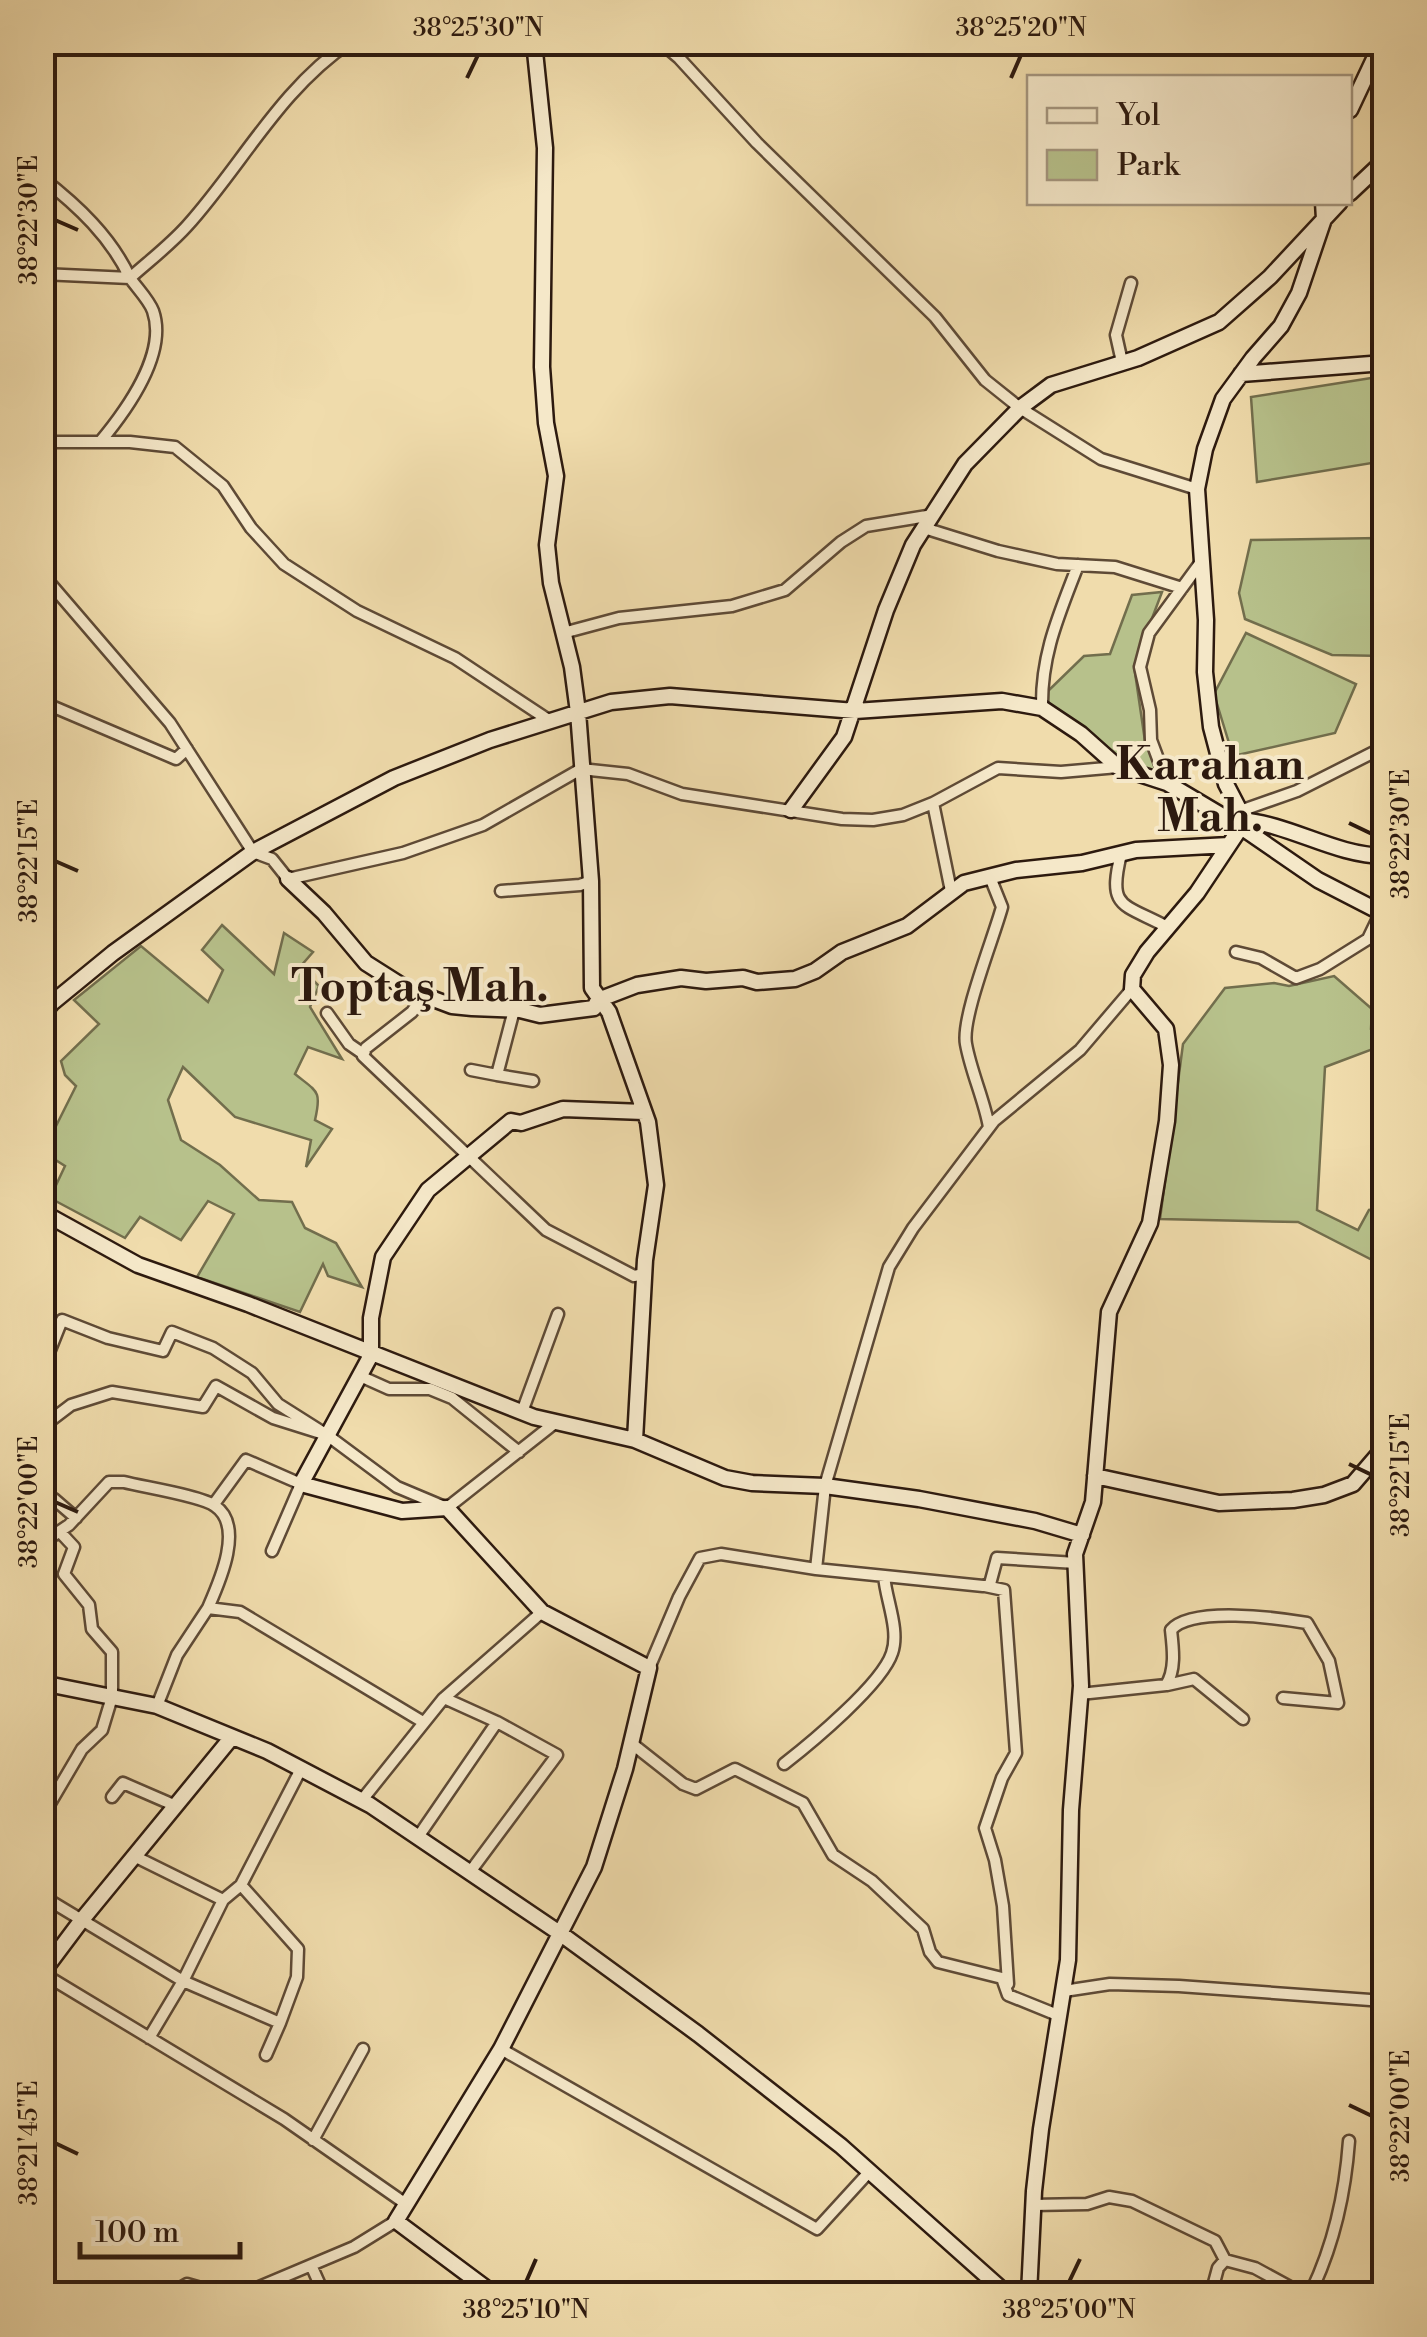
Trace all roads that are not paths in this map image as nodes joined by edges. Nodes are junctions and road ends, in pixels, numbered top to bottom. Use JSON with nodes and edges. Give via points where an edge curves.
{"nodes":[{"id":1,"x":350,"y":42,"type":"edge"},
{"id":2,"x":534,"y":42,"type":"edge"},
{"id":3,"x":660,"y":42,"type":"edge"},
{"id":4,"x":1382,"y":42,"type":"edge"},
{"id":5,"x":1352,"y":106,"type":"edge"},
{"id":6,"x":1384,"y":161,"type":"edge"},
{"id":7,"x":42,"y":178,"type":"edge"},
{"id":8,"x":1352,"y":191,"type":"edge"},
{"id":9,"x":1323,"y":205,"type":"edge"},
{"id":10,"x":1337,"y":205,"type":"edge"},
{"id":11,"x":1324,"y":220,"type":"junction"},
{"id":12,"x":42,"y":274,"type":"edge"},
{"id":13,"x":130,"y":278,"type":"junction"},
{"id":14,"x":1131,"y":282,"type":"dead end"},
{"id":15,"x":1122,"y":362,"type":"junction"},
{"id":16,"x":1384,"y":363,"type":"edge"},
{"id":17,"x":1241,"y":374,"type":"junction"},
{"id":18,"x":1020,"y":408,"type":"junction"},
{"id":19,"x":42,"y":442,"type":"edge"},
{"id":20,"x":100,"y":442,"type":"junction"},
{"id":21,"x":1197,"y":490,"type":"junction"},
{"id":22,"x":928,"y":522,"type":"junction"},
{"id":23,"x":1201,"y":562,"type":"junction"},
{"id":24,"x":1078,"y":565,"type":"junction"},
{"id":25,"x":42,"y":574,"type":"edge"},
{"id":26,"x":1182,"y":588,"type":"junction"},
{"id":27,"x":563,"y":634,"type":"junction"},
{"id":28,"x":42,"y":702,"type":"edge"},
{"id":29,"x":1042,"y":708,"type":"junction"},
{"id":30,"x":854,"y":711,"type":"junction"},
{"id":31,"x":578,"y":712,"type":"junction"},
{"id":32,"x":550,"y":721,"type":"junction"},
{"id":33,"x":187,"y":748,"type":"junction"},
{"id":34,"x":1384,"y":748,"type":"edge"},
{"id":35,"x":1118,"y":766,"type":"junction"},
{"id":36,"x":581,"y":769,"type":"junction"},
{"id":37,"x":1167,"y":783,"type":"junction"},
{"id":38,"x":933,"y":804,"type":"junction"},
{"id":39,"x":791,"y":810,"type":"junction"},
{"id":40,"x":1240,"y":819,"type":"junction"},
{"id":41,"x":1229,"y":845,"type":"junction"},
{"id":42,"x":253,"y":852,"type":"junction"},
{"id":43,"x":1121,"y":854,"type":"junction"},
{"id":44,"x":1384,"y":856,"type":"edge"},
{"id":45,"x":990,"y":878,"type":"junction"},
{"id":46,"x":288,"y":880,"type":"junction"},
{"id":47,"x":591,"y":881,"type":"junction"},
{"id":48,"x":952,"y":890,"type":"junction"},
{"id":49,"x":501,"y":891,"type":"dead end"},
{"id":50,"x":1383,"y":914,"type":"edge"},
{"id":51,"x":1169,"y":928,"type":"junction"},
{"id":52,"x":1236,"y":952,"type":"dead end"},
{"id":53,"x":1132,"y":989,"type":"junction"},
{"id":54,"x":424,"y":995,"type":"junction"},
{"id":55,"x":598,"y":1000,"type":"junction"},
{"id":56,"x":514,"y":1010,"type":"junction"},
{"id":57,"x":327,"y":1013,"type":"dead end"},
{"id":58,"x":42,"y":1015,"type":"edge"},
{"id":59,"x":362,"y":1053,"type":"junction"},
{"id":60,"x":472,"y":1070,"type":"dead end"},
{"id":61,"x":497,"y":1075,"type":"junction"},
{"id":62,"x":532,"y":1081,"type":"dead end"},
{"id":63,"x":644,"y":1112,"type":"junction"},
{"id":64,"x":990,"y":1128,"type":"junction"},
{"id":65,"x":468,"y":1156,"type":"junction"},
{"id":66,"x":42,"y":1212,"type":"edge"},
{"id":67,"x":644,"y":1274,"type":"junction"},
{"id":68,"x":558,"y":1314,"type":"dead end"},
{"id":69,"x":42,"y":1330,"type":"edge"},
{"id":70,"x":56,"y":1336,"type":"junction"},
{"id":71,"x":371,"y":1355,"type":"junction"},
{"id":72,"x":42,"y":1370,"type":"edge"},
{"id":73,"x":360,"y":1376,"type":"junction"},
{"id":74,"x":522,"y":1412,"type":"junction"},
{"id":75,"x":556,"y":1422,"type":"junction"},
{"id":76,"x":42,"y":1427,"type":"edge"},
{"id":77,"x":327,"y":1435,"type":"junction"},
{"id":78,"x":635,"y":1440,"type":"junction"},
{"id":79,"x":1384,"y":1448,"type":"edge"},
{"id":80,"x":519,"y":1452,"type":"junction"},
{"id":81,"x":1095,"y":1476,"type":"junction"},
{"id":82,"x":302,"y":1484,"type":"junction"},
{"id":83,"x":825,"y":1486,"type":"junction"},
{"id":84,"x":42,"y":1493,"type":"edge"},
{"id":85,"x":214,"y":1504,"type":"junction"},
{"id":86,"x":448,"y":1508,"type":"junction"},
{"id":87,"x":76,"y":1518,"type":"junction"},
{"id":88,"x":60,"y":1532,"type":"junction"},
{"id":89,"x":1082,"y":1535,"type":"junction"},
{"id":90,"x":42,"y":1542,"type":"edge"},
{"id":91,"x":272,"y":1551,"type":"dead end"},
{"id":92,"x":1076,"y":1563,"type":"junction"},
{"id":93,"x":816,"y":1568,"type":"junction"},
{"id":94,"x":884,"y":1576,"type":"junction"},
{"id":95,"x":983,"y":1586,"type":"junction"},
{"id":96,"x":208,"y":1608,"type":"junction"},
{"id":97,"x":542,"y":1612,"type":"junction"},
{"id":98,"x":649,"y":1668,"type":"junction"},
{"id":99,"x":42,"y":1683,"type":"edge"},
{"id":100,"x":1166,"y":1685,"type":"junction"},
{"id":101,"x":1080,"y":1694,"type":"junction"},
{"id":102,"x":112,"y":1697,"type":"junction"},
{"id":103,"x":444,"y":1698,"type":"junction"},
{"id":104,"x":1284,"y":1698,"type":"dead end"},
{"id":105,"x":157,"y":1706,"type":"junction"},
{"id":106,"x":1243,"y":1719,"type":"dead end"},
{"id":107,"x":422,"y":1722,"type":"junction"},
{"id":108,"x":497,"y":1722,"type":"junction"},
{"id":109,"x":232,"y":1737,"type":"junction"},
{"id":110,"x":631,"y":1742,"type":"junction"},
{"id":111,"x":784,"y":1764,"type":"dead end"},
{"id":112,"x":301,"y":1769,"type":"junction"},
{"id":113,"x":112,"y":1796,"type":"dead end"},
{"id":114,"x":362,"y":1800,"type":"junction"},
{"id":115,"x":176,"y":1806,"type":"junction"},
{"id":116,"x":42,"y":1817,"type":"edge"},
{"id":117,"x":418,"y":1837,"type":"junction"},
{"id":118,"x":134,"y":1856,"type":"junction"},
{"id":119,"x":470,"y":1872,"type":"junction"},
{"id":120,"x":240,"y":1885,"type":"junction"},
{"id":121,"x":42,"y":1896,"type":"edge"},
{"id":122,"x":223,"y":1900,"type":"junction"},
{"id":123,"x":81,"y":1921,"type":"junction"},
{"id":124,"x":561,"y":1934,"type":"junction"},
{"id":125,"x":42,"y":1974,"type":"edge"},
{"id":126,"x":184,"y":1981,"type":"junction"},
{"id":127,"x":1064,"y":1991,"type":"junction"},
{"id":128,"x":1008,"y":1995,"type":"junction"},
{"id":129,"x":1384,"y":2001,"type":"edge"},
{"id":130,"x":1060,"y":2016,"type":"junction"},
{"id":131,"x":280,"y":2023,"type":"junction"},
{"id":132,"x":148,"y":2038,"type":"junction"},
{"id":133,"x":364,"y":2049,"type":"dead end"},
{"id":134,"x":501,"y":2049,"type":"junction"},
{"id":135,"x":266,"y":2055,"type":"dead end"},
{"id":136,"x":312,"y":2140,"type":"junction"},
{"id":137,"x":1349,"y":2141,"type":"dead end"},
{"id":138,"x":870,"y":2171,"type":"junction"},
{"id":139,"x":406,"y":2204,"type":"junction"},
{"id":140,"x":1033,"y":2205,"type":"junction"},
{"id":141,"x":396,"y":2221,"type":"junction"},
{"id":142,"x":1226,"y":2260,"type":"junction"},
{"id":143,"x":310,"y":2264,"type":"junction"},
{"id":144,"x":205,"y":2292,"type":"edge"},
{"id":145,"x":170,"y":2294,"type":"edge"},
{"id":146,"x":222,"y":2294,"type":"edge"},
{"id":147,"x":234,"y":2294,"type":"edge"},
{"id":148,"x":324,"y":2294,"type":"edge"},
{"id":149,"x":494,"y":2294,"type":"edge"},
{"id":150,"x":1007,"y":2294,"type":"edge"},
{"id":151,"x":1030,"y":2294,"type":"edge"},
{"id":152,"x":1211,"y":2294,"type":"edge"},
{"id":153,"x":1307,"y":2294,"type":"edge"}],
"edges":[{"from":1,"to":13,"type":"street","via":[[285,102],[186,228]]},
{"from":2,"to":27,"type":"street","via":[[544,148],[542,367],[556,476],[547,546]]},
{"from":3,"to":18,"type":"street"},
{"from":4,"to":5,"type":"street"},
{"from":6,"to":8,"type":"street"},
{"from":7,"to":13,"type":"street","via":[[108,240]]},
{"from":9,"to":11,"type":"street"},
{"from":10,"to":11,"type":"street"},
{"from":11,"to":15,"type":"street","via":[[1219,322]]},
{"from":11,"to":17,"type":"street","via":[[1282,326]]},
{"from":12,"to":13,"type":"street"},
{"from":13,"to":20,"type":"street","via":[[154,312],[154,351],[128,408]]},
{"from":14,"to":15,"type":"street","via":[[1116,336]]},
{"from":15,"to":18,"type":"street","via":[[1050,385]]},
{"from":16,"to":17,"type":"street"},
{"from":17,"to":21,"type":"street","via":[[1223,398]]},
{"from":18,"to":21,"type":"street","via":[[1101,459]]},
{"from":18,"to":22,"type":"street","via":[[965,464]]},
{"from":19,"to":20,"type":"street"},
{"from":20,"to":32,"type":"street","via":[[175,447],[223,486],[284,564],[356,611],[455,658]]},
{"from":21,"to":23,"type":"street"},
{"from":22,"to":24,"type":"street","via":[[998,551]]},
{"from":22,"to":27,"type":"street","via":[[866,526],[785,590],[732,606],[619,618]]},
{"from":22,"to":30,"type":"street","via":[[886,610]]},
{"from":23,"to":26,"type":"street"},
{"from":23,"to":40,"type":"street","via":[[1211,727]]},
{"from":24,"to":26,"type":"street","via":[[1116,567]]},
{"from":24,"to":29,"type":"street","via":[[1041,672]]},
{"from":25,"to":33,"type":"street"},
{"from":26,"to":37,"type":"street","via":[[1149,633],[1140,667],[1151,740]]},
{"from":27,"to":31,"type":"street"},
{"from":28,"to":33,"type":"street","via":[[176,759]]},
{"from":29,"to":30,"type":"street","via":[[1002,701]]},
{"from":29,"to":35,"type":"street"},
{"from":30,"to":31,"type":"street","via":[[670,696]]},
{"from":30,"to":39,"type":"street","via":[[844,737]]},
{"from":31,"to":32,"type":"street"},
{"from":31,"to":36,"type":"street"},
{"from":32,"to":42,"type":"street","via":[[394,778]]},
{"from":33,"to":42,"type":"street"},
{"from":34,"to":40,"type":"street"},
{"from":35,"to":37,"type":"street"},
{"from":35,"to":38,"type":"street","via":[[1061,772],[998,768]]},
{"from":36,"to":39,"type":"street","via":[[628,774],[682,794]]},
{"from":36,"to":46,"type":"street","via":[[484,825],[404,853]]},
{"from":36,"to":47,"type":"street"},
{"from":37,"to":40,"type":"street"},
{"from":38,"to":39,"type":"street","via":[[873,820]]},
{"from":38,"to":48,"type":"street"},
{"from":40,"to":41,"type":"street"},
{"from":40,"to":44,"type":"street"},
{"from":40,"to":50,"type":"street","via":[[1318,880]]},
{"from":41,"to":43,"type":"street"},
{"from":41,"to":51,"type":"street"},
{"from":42,"to":46,"type":"street","via":[[272,860]]},
{"from":42,"to":58,"type":"street","via":[[128,942]]},
{"from":43,"to":45,"type":"street"},
{"from":43,"to":51,"type":"street","via":[[1117,898]]},
{"from":45,"to":48,"type":"street"},
{"from":45,"to":64,"type":"street","via":[[1002,907],[965,1040]]},
{"from":46,"to":54,"type":"street","via":[[366,962]]},
{"from":47,"to":49,"type":"street"},
{"from":47,"to":55,"type":"street","via":[[592,988]]},
{"from":48,"to":55,"type":"street","via":[[907,926],[795,979],[681,978]]},
{"from":50,"to":52,"type":"street","via":[[1368,939],[1296,978]]},
{"from":51,"to":53,"type":"street","via":[[1140,964]]},
{"from":53,"to":64,"type":"street","via":[[1080,1050]]},
{"from":53,"to":81,"type":"street","via":[[1166,1029],[1170,1084],[1150,1224],[1109,1312]]},
{"from":54,"to":56,"type":"street","via":[[452,1006]]},
{"from":54,"to":59,"type":"street"},
{"from":55,"to":56,"type":"street","via":[[594,1008],[558,1015]]},
{"from":55,"to":63,"type":"street","via":[[609,1012]]},
{"from":56,"to":61,"type":"street"},
{"from":57,"to":59,"type":"street"},
{"from":59,"to":65,"type":"street"},
{"from":60,"to":61,"type":"street"},
{"from":61,"to":62,"type":"street"},
{"from":63,"to":65,"type":"street","via":[[563,1110],[511,1120]]},
{"from":63,"to":67,"type":"street","via":[[656,1185]]},
{"from":64,"to":83,"type":"street","via":[[889,1267]]},
{"from":65,"to":67,"type":"street","via":[[546,1230],[634,1276]]},
{"from":65,"to":71,"type":"street","via":[[428,1190],[383,1256]]},
{"from":66,"to":71,"type":"street","via":[[138,1265]]},
{"from":67,"to":78,"type":"street"},
{"from":68,"to":74,"type":"street"},
{"from":69,"to":70,"type":"street"},
{"from":70,"to":72,"type":"street"},
{"from":70,"to":77,"type":"street","via":[[62,1320],[163,1351],[172,1332],[252,1373],[278,1404]]},
{"from":71,"to":73,"type":"street"},
{"from":71,"to":74,"type":"street"},
{"from":73,"to":77,"type":"street"},
{"from":73,"to":80,"type":"street","via":[[389,1389],[430,1389],[452,1398]]},
{"from":74,"to":75,"type":"street"},
{"from":75,"to":78,"type":"street"},
{"from":75,"to":80,"type":"street"},
{"from":76,"to":77,"type":"street","via":[[70,1405],[112,1392],[203,1407],[216,1386],[273,1418]]},
{"from":77,"to":82,"type":"street"},
{"from":77,"to":86,"type":"street","via":[[397,1487]]},
{"from":78,"to":83,"type":"street","via":[[736,1480]]},
{"from":79,"to":81,"type":"street","via":[[1353,1484],[1293,1500],[1219,1503]]},
{"from":80,"to":86,"type":"street"},
{"from":81,"to":89,"type":"street"},
{"from":82,"to":85,"type":"street","via":[[246,1460]]},
{"from":82,"to":86,"type":"street","via":[[402,1511]]},
{"from":82,"to":91,"type":"street"},
{"from":83,"to":89,"type":"street"},
{"from":83,"to":93,"type":"street"},
{"from":84,"to":87,"type":"street"},
{"from":85,"to":87,"type":"street","via":[[109,1482]]},
{"from":85,"to":96,"type":"street","via":[[226,1518],[228,1550]]},
{"from":86,"to":97,"type":"street"},
{"from":87,"to":88,"type":"street"},
{"from":88,"to":90,"type":"street"},
{"from":88,"to":102,"type":"street","via":[[74,1547],[64,1574],[89,1605],[92,1630],[112,1652]]},
{"from":89,"to":92,"type":"street"},
{"from":92,"to":95,"type":"street","via":[[997,1558],[990,1584]]},
{"from":92,"to":101,"type":"street"},
{"from":93,"to":94,"type":"street"},
{"from":93,"to":98,"type":"street","via":[[721,1554],[700,1558]]},
{"from":94,"to":95,"type":"street"},
{"from":94,"to":111,"type":"street","via":[[892,1655],[847,1710]]},
{"from":95,"to":128,"type":"street","via":[[1004,1590],[1006,1597],[1015,1728],[1016,1753],[985,1828],[1003,1906]]},
{"from":96,"to":105,"type":"street","via":[[177,1654]]},
{"from":96,"to":107,"type":"street","via":[[240,1612]]},
{"from":97,"to":98,"type":"street"},
{"from":97,"to":103,"type":"street"},
{"from":98,"to":110,"type":"street"},
{"from":99,"to":102,"type":"street"},
{"from":100,"to":101,"type":"street"},
{"from":100,"to":104,"type":"street","via":[[1178,1623],[1212,1616],[1307,1623],[1329,1660],[1338,1704]]},
{"from":100,"to":106,"type":"street","via":[[1194,1679]]},
{"from":101,"to":127,"type":"street"},
{"from":102,"to":105,"type":"street"},
{"from":102,"to":116,"type":"street","via":[[102,1730],[82,1749]]},
{"from":103,"to":107,"type":"street"},
{"from":103,"to":108,"type":"street"},
{"from":105,"to":109,"type":"street"},
{"from":107,"to":114,"type":"street"},
{"from":108,"to":117,"type":"street"},
{"from":108,"to":119,"type":"street","via":[[557,1755]]},
{"from":109,"to":112,"type":"street"},
{"from":109,"to":115,"type":"street"},
{"from":110,"to":124,"type":"street","via":[[594,1867]]},
{"from":110,"to":128,"type":"street","via":[[696,1790],[735,1770],[804,1804],[833,1855],[923,1929],[938,1962],[1002,1978]]},
{"from":112,"to":114,"type":"street"},
{"from":112,"to":120,"type":"street"},
{"from":113,"to":115,"type":"street","via":[[122,1783]]},
{"from":114,"to":117,"type":"street"},
{"from":115,"to":118,"type":"street"},
{"from":117,"to":119,"type":"street"},
{"from":118,"to":122,"type":"street"},
{"from":118,"to":123,"type":"street"},
{"from":119,"to":124,"type":"street"},
{"from":120,"to":122,"type":"street"},
{"from":120,"to":131,"type":"street","via":[[298,1948],[297,1977]]},
{"from":121,"to":123,"type":"street"},
{"from":122,"to":126,"type":"street"},
{"from":123,"to":125,"type":"street"},
{"from":123,"to":126,"type":"street"},
{"from":124,"to":134,"type":"street"},
{"from":124,"to":138,"type":"street"},
{"from":125,"to":132,"type":"street"},
{"from":126,"to":131,"type":"street"},
{"from":126,"to":132,"type":"street"},
{"from":127,"to":129,"type":"street","via":[[1179,1986]]},
{"from":127,"to":130,"type":"street"},
{"from":128,"to":130,"type":"street"},
{"from":130,"to":140,"type":"street"},
{"from":131,"to":135,"type":"street"},
{"from":132,"to":136,"type":"street"},
{"from":133,"to":136,"type":"street"},
{"from":134,"to":138,"type":"street","via":[[817,2229]]},
{"from":134,"to":139,"type":"street"},
{"from":136,"to":139,"type":"street"},
{"from":137,"to":153,"type":"street","via":[[1330,2254]]},
{"from":138,"to":150,"type":"street"},
{"from":139,"to":141,"type":"street"},
{"from":140,"to":142,"type":"street","via":[[1132,2201],[1215,2241]]},
{"from":140,"to":151,"type":"street"},
{"from":141,"to":143,"type":"street"},
{"from":141,"to":149,"type":"street"},
{"from":142,"to":152,"type":"street"},
{"from":142,"to":153,"type":"street"},
{"from":143,"to":147,"type":"street"},
{"from":143,"to":148,"type":"street"},
{"from":144,"to":145,"type":"street","via":[[186,2284]]},
{"from":144,"to":146,"type":"street"}]}
